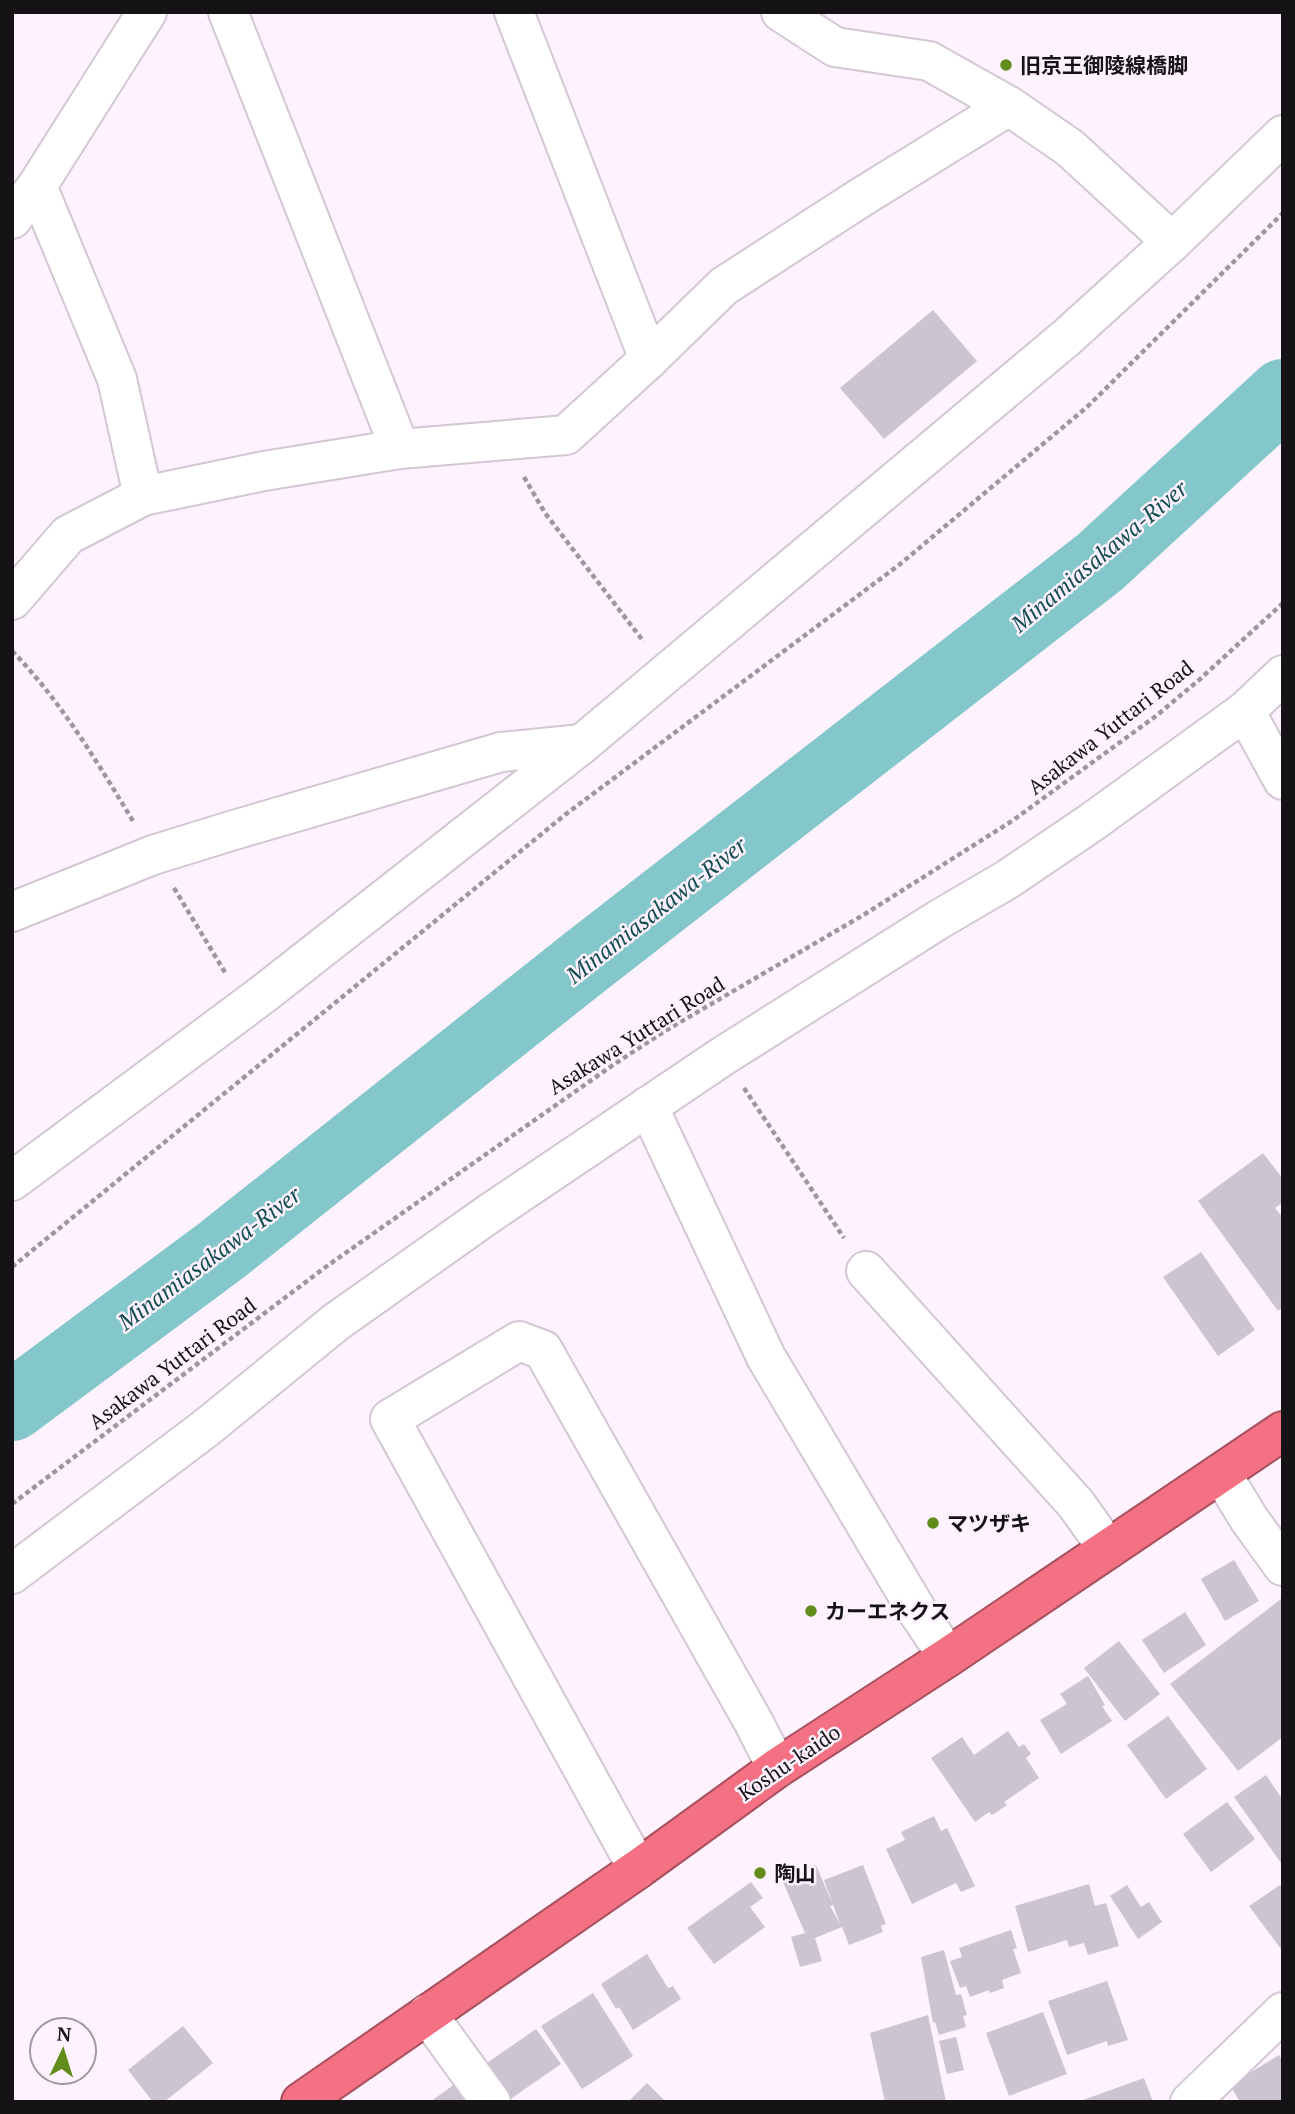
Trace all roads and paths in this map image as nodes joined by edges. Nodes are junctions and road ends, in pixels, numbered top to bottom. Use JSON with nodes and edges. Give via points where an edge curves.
{"nodes":[{"id":1,"x":147,"y":12,"type":"edge"},
{"id":2,"x":228,"y":12,"type":"edge"},
{"id":3,"x":514,"y":12,"type":"edge"},
{"id":4,"x":781,"y":12,"type":"edge"},
{"id":5,"x":1009,"y":106,"type":"junction"},
{"id":6,"x":1283,"y":135,"type":"edge"},
{"id":7,"x":37,"y":186,"type":"junction"},
{"id":8,"x":1283,"y":213,"type":"edge"},
{"id":9,"x":12,"y":219,"type":"edge"},
{"id":10,"x":1172,"y":242,"type":"junction"},
{"id":11,"x":649,"y":359,"type":"junction"},
{"id":12,"x":502,"y":440,"type":"junction"},
{"id":13,"x":400,"y":449,"type":"junction"},
{"id":14,"x":143,"y":496,"type":"junction"},
{"id":15,"x":12,"y":600,"type":"edge"},
{"id":16,"x":1283,"y":603,"type":"edge"},
{"id":17,"x":667,"y":672,"type":"junction"},
{"id":18,"x":1283,"y":675,"type":"edge"},
{"id":19,"x":1245,"y":711,"type":"junction"},
{"id":20,"x":582,"y":744,"type":"junction"},
{"id":21,"x":1283,"y":780,"type":"edge"},
{"id":22,"x":12,"y":912,"type":"edge"},
{"id":23,"x":723,"y":1056,"type":"junction"},
{"id":24,"x":648,"y":1106,"type":"junction"},
{"id":25,"x":12,"y":1181,"type":"edge"},
{"id":26,"x":12,"y":1267,"type":"edge"},
{"id":27,"x":866,"y":1271,"type":"joint"},
{"id":28,"x":1283,"y":1431,"type":"edge"},
{"id":29,"x":1221,"y":1473,"type":"junction"},
{"id":30,"x":12,"y":1504,"type":"edge"},
{"id":31,"x":1108,"y":1549,"type":"junction"},
{"id":32,"x":1283,"y":1566,"type":"edge"},
{"id":33,"x":12,"y":1574,"type":"edge"},
{"id":34,"x":948,"y":1657,"type":"junction"},
{"id":35,"x":777,"y":1768,"type":"junction"},
{"id":36,"x":638,"y":1869,"type":"junction"},
{"id":37,"x":1283,"y":2012,"type":"edge"},
{"id":38,"x":428,"y":2014,"type":"junction"},
{"id":39,"x":1208,"y":2094,"type":"edge"},
{"id":40,"x":301,"y":2102,"type":"edge"},
{"id":41,"x":491,"y":2102,"type":"edge"}],
"edges":[{"from":1,"to":7,"type":"street"},
{"from":2,"to":13,"type":"street"},
{"from":3,"to":11,"type":"street"},
{"from":4,"to":5,"type":"street","via":[[835,47],[929,61]]},
{"from":5,"to":10,"type":"street","via":[[1070,148]]},
{"from":5,"to":11,"type":"street","via":[[724,286]]},
{"from":6,"to":10,"type":"street"},
{"from":7,"to":9,"type":"street"},
{"from":7,"to":14,"type":"street","via":[[117,379]]},
{"from":8,"to":26,"type":"path","via":[[1087,407],[899,565],[566,814]]},
{"from":10,"to":17,"type":"street","via":[[1066,338]]},
{"from":11,"to":12,"type":"street","via":[[566,435]]},
{"from":12,"to":13,"type":"street"},
{"from":12,"to":17,"type":"path","via":[[545,513]]},
{"from":13,"to":14,"type":"street"},
{"from":14,"to":15,"type":"street","via":[[68,535]]},
{"from":16,"to":30,"type":"path","name":"Asakawa Yuttari Road","via":[[1156,716],[1012,821],[613,1065],[327,1266]]},
{"from":17,"to":20,"type":"street"},
{"from":18,"to":19,"type":"street"},
{"from":19,"to":21,"type":"street"},
{"from":19,"to":23,"type":"street","via":[[1008,879]]},
{"from":20,"to":22,"type":"street","via":[[501,752],[234,830],[153,855]]},
{"from":20,"to":25,"type":"street","via":[[262,995]]},
{"from":23,"to":24,"type":"street"},
{"from":23,"to":27,"type":"path"},
{"from":24,"to":33,"type":"street","via":[[336,1322]]},
{"from":24,"to":34,"type":"street","via":[[766,1357]]},
{"from":27,"to":31,"type":"street","via":[[1076,1504]]},
{"from":28,"to":29,"type":"highway","name":"Koshu-kaido"},
{"from":29,"to":31,"type":"highway","name":"Koshu-kaido"},
{"from":29,"to":32,"type":"street"},
{"from":31,"to":34,"type":"highway","name":"Koshu-kaido"},
{"from":34,"to":35,"type":"highway","name":"Koshu-kaido"},
{"from":35,"to":36,"type":"highway","name":"Koshu-kaido"},
{"from":35,"to":36,"type":"street","via":[[543,1350],[519,1341],[390,1419]]},
{"from":36,"to":38,"type":"highway","name":"Koshu-kaido"},
{"from":37,"to":39,"type":"street"},
{"from":38,"to":40,"type":"highway","name":"Koshu-kaido"},
{"from":38,"to":41,"type":"street"}]}
